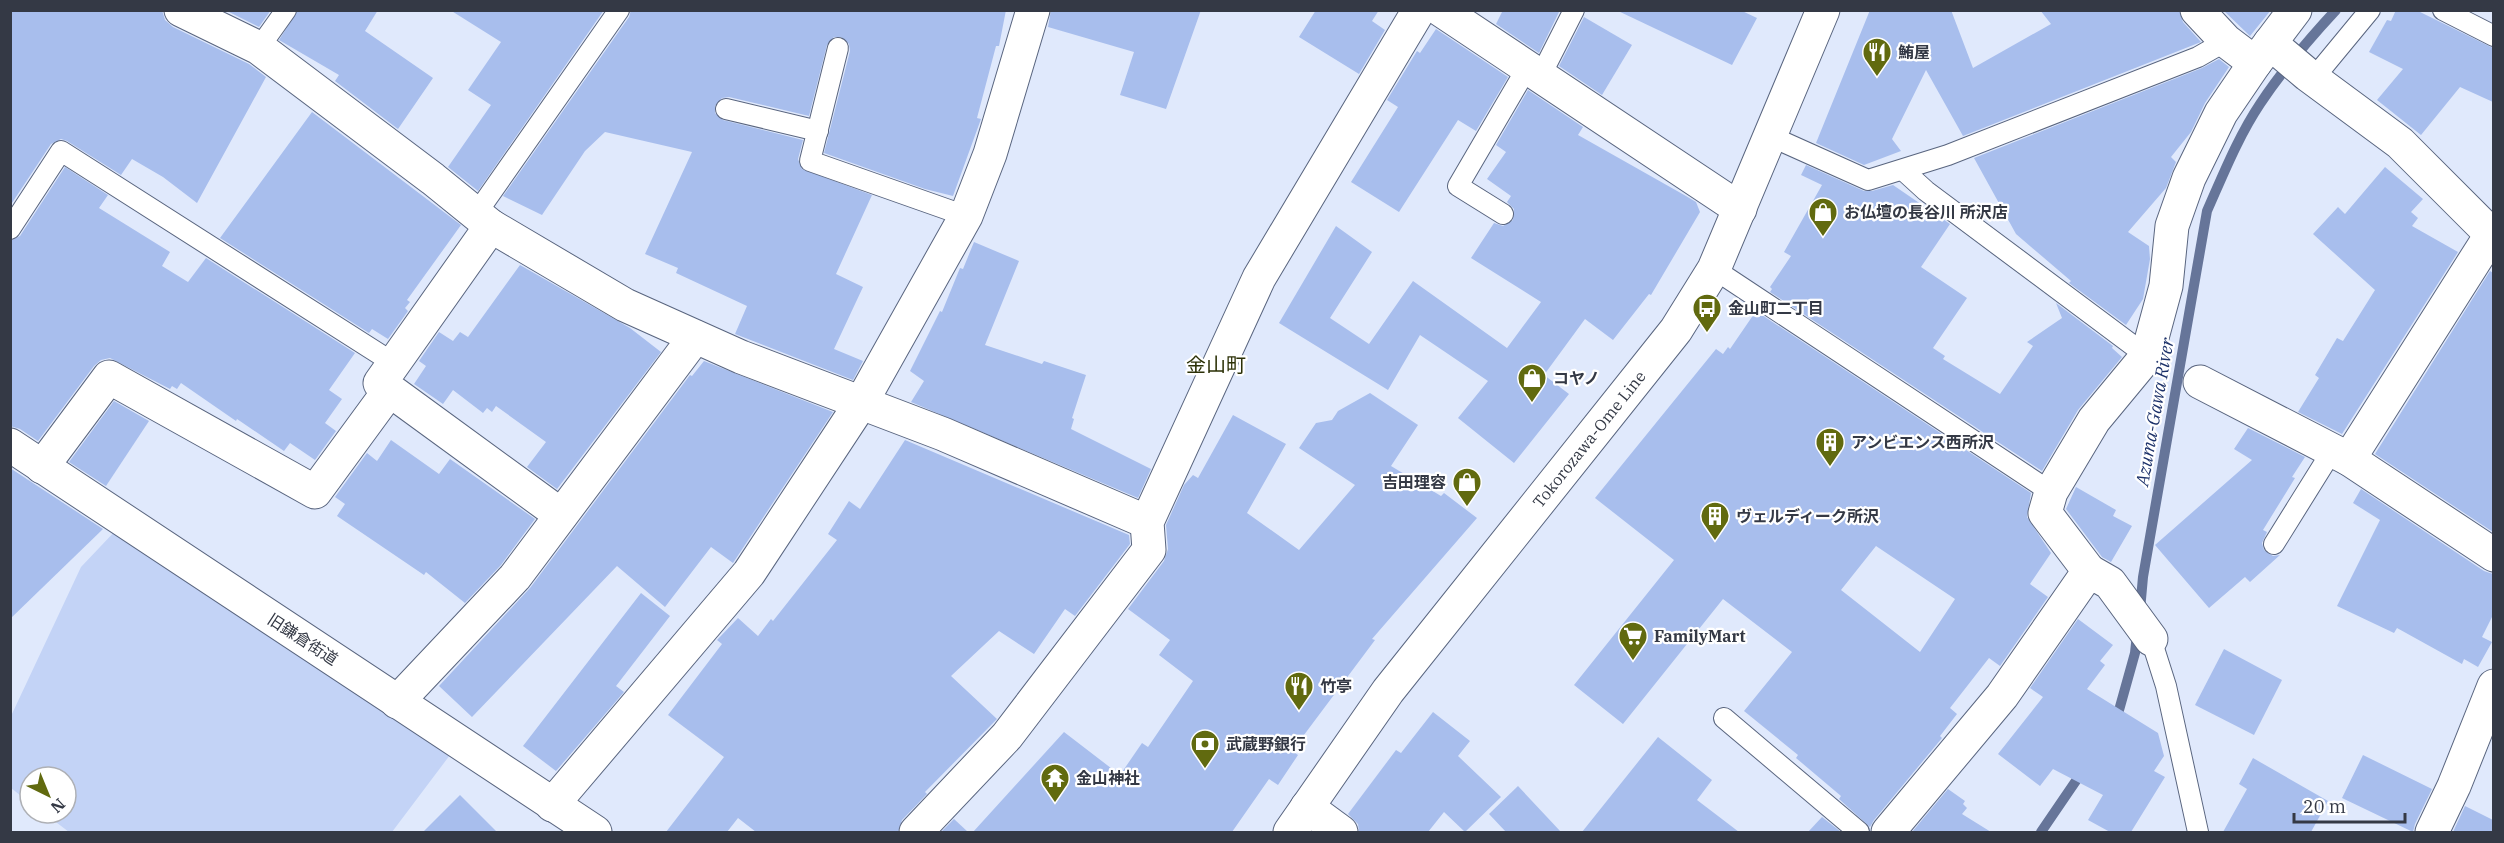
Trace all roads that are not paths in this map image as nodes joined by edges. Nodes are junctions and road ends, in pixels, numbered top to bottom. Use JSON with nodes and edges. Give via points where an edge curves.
{"nodes":[{"id":1,"x":181,"y":10,"type":"edge"},
{"id":2,"x":286,"y":10,"type":"edge"},
{"id":3,"x":619,"y":10,"type":"edge"},
{"id":4,"x":1033,"y":10,"type":"edge"},
{"id":5,"x":1419,"y":10,"type":"edge"},
{"id":6,"x":1440,"y":10,"type":"edge"},
{"id":7,"x":1574,"y":10,"type":"edge"},
{"id":8,"x":1823,"y":10,"type":"edge"},
{"id":9,"x":2197,"y":10,"type":"edge"},
{"id":10,"x":2295,"y":10,"type":"edge"},
{"id":11,"x":2370,"y":10,"type":"edge"},
{"id":12,"x":2443,"y":10,"type":"edge"},
{"id":13,"x":2493,"y":36,"type":"edge"},
{"id":14,"x":2226,"y":41,"type":"junction"},
{"id":15,"x":259,"y":48,"type":"junction"},
{"id":16,"x":838,"y":48,"type":"dead end"},
{"id":17,"x":2262,"y":53,"type":"junction"},
{"id":18,"x":1534,"y":73,"type":"junction"},
{"id":19,"x":2311,"y":77,"type":"junction"},
{"id":20,"x":726,"y":110,"type":"dead end"},
{"id":21,"x":818,"y":131,"type":"junction"},
{"id":22,"x":1770,"y":136,"type":"junction"},
{"id":23,"x":1903,"y":170,"type":"junction"},
{"id":24,"x":1740,"y":209,"type":"junction"},
{"id":25,"x":1503,"y":214,"type":"dead end"},
{"id":26,"x":966,"y":216,"type":"junction"},
{"id":27,"x":483,"y":220,"type":"junction"},
{"id":28,"x":10,"y":229,"type":"edge"},
{"id":29,"x":2492,"y":236,"type":"edge"},
{"id":30,"x":1714,"y":269,"type":"junction"},
{"id":31,"x":695,"y":337,"type":"junction"},
{"id":32,"x":2147,"y":356,"type":"junction"},
{"id":33,"x":392,"y":377,"type":"junction"},
{"id":34,"x":2200,"y":382,"type":"dead end"},
{"id":35,"x":861,"y":403,"type":"junction"},
{"id":36,"x":10,"y":445,"type":"edge"},
{"id":37,"x":2340,"y":455,"type":"junction"},
{"id":38,"x":42,"y":467,"type":"junction"},
{"id":39,"x":2051,"y":492,"type":"junction"},
{"id":40,"x":561,"y":515,"type":"junction"},
{"id":41,"x":1147,"y":522,"type":"junction"},
{"id":42,"x":2274,"y":544,"type":"dead end"},
{"id":43,"x":2493,"y":555,"type":"edge"},
{"id":44,"x":2100,"y":577,"type":"junction"},
{"id":45,"x":2151,"y":639,"type":"joint"},
{"id":46,"x":2493,"y":686,"type":"edge"},
{"id":47,"x":397,"y":702,"type":"junction"},
{"id":48,"x":1724,"y":718,"type":"dead end"},
{"id":49,"x":552,"y":805,"type":"junction"},
{"id":50,"x":1298,"y":820,"type":"edge"},
{"id":51,"x":595,"y":832,"type":"edge"},
{"id":52,"x":916,"y":832,"type":"edge"},
{"id":53,"x":1341,"y":832,"type":"edge"},
{"id":54,"x":1859,"y":832,"type":"edge"},
{"id":55,"x":1888,"y":832,"type":"edge"},
{"id":56,"x":2198,"y":832,"type":"edge"},
{"id":57,"x":2432,"y":832,"type":"edge"}],
"edges":[{"from":1,"to":15,"type":"street"},
{"from":2,"to":15,"type":"lane"},
{"from":3,"to":27,"type":"lane"},
{"from":4,"to":26,"type":"street","via":[[990,154]]},
{"from":5,"to":41,"type":"street","via":[[1259,278]]},
{"from":6,"to":18,"type":"street"},
{"from":7,"to":18,"type":"lane"},
{"from":8,"to":22,"type":"street","name":"Tokorozawa-Ome Line"},
{"from":9,"to":14,"type":"street"},
{"from":10,"to":17,"type":"street"},
{"from":11,"to":19,"type":"lane"},
{"from":12,"to":13,"type":"lane"},
{"from":14,"to":17,"type":"street"},
{"from":14,"to":23,"type":"lane","via":[[2187,62]]},
{"from":15,"to":27,"type":"street"},
{"from":16,"to":21,"type":"lane"},
{"from":17,"to":19,"type":"street"},
{"from":17,"to":32,"type":"street","via":[[2221,113],[2189,178],[2172,226],[2166,286]]},
{"from":18,"to":24,"type":"street"},
{"from":18,"to":25,"type":"lane","via":[[1458,186]]},
{"from":19,"to":29,"type":"street","via":[[2400,143]]},
{"from":20,"to":21,"type":"lane"},
{"from":21,"to":26,"type":"lane","via":[[810,161]]},
{"from":22,"to":23,"type":"lane","via":[[1868,180]]},
{"from":22,"to":24,"type":"street","name":"Tokorozawa-Ome Line"},
{"from":23,"to":32,"type":"lane"},
{"from":24,"to":30,"type":"street","name":"Tokorozawa-Ome Line"},
{"from":26,"to":35,"type":"street"},
{"from":27,"to":31,"type":"street","via":[[625,304]]},
{"from":27,"to":33,"type":"street"},
{"from":28,"to":33,"type":"lane","via":[[61,151]]},
{"from":29,"to":37,"type":"street"},
{"from":30,"to":39,"type":"lane"},
{"from":30,"to":50,"type":"street","name":"Tokorozawa-Ome Line","via":[[1676,330],[1413,658]]},
{"from":31,"to":35,"type":"street"},
{"from":31,"to":40,"type":"street"},
{"from":32,"to":39,"type":"street","via":[[2094,420]]},
{"from":33,"to":38,"type":"street","via":[[315,492],[109,377]]},
{"from":33,"to":40,"type":"street"},
{"from":34,"to":37,"type":"street"},
{"from":35,"to":41,"type":"street","via":[[1024,467]]},
{"from":35,"to":49,"type":"street","via":[[749,573]]},
{"from":36,"to":38,"type":"street","name":"旧鎌倉街道"},
{"from":37,"to":42,"type":"lane"},
{"from":37,"to":43,"type":"street"},
{"from":38,"to":47,"type":"street","name":"旧鎌倉街道"},
{"from":39,"to":44,"type":"street","via":[[2045,513]]},
{"from":40,"to":47,"type":"street","via":[[515,577]]},
{"from":41,"to":52,"type":"street","via":[[1149,550],[1007,736]]},
{"from":44,"to":45,"type":"street"},
{"from":44,"to":55,"type":"street"},
{"from":45,"to":56,"type":"lane","via":[[2166,686]]},
{"from":46,"to":57,"type":"street"},
{"from":47,"to":49,"type":"street","name":"旧鎌倉街道"},
{"from":48,"to":54,"type":"lane"},
{"from":49,"to":51,"type":"street","name":"旧鎌倉街道"},
{"from":50,"to":53,"type":"street"}]}
